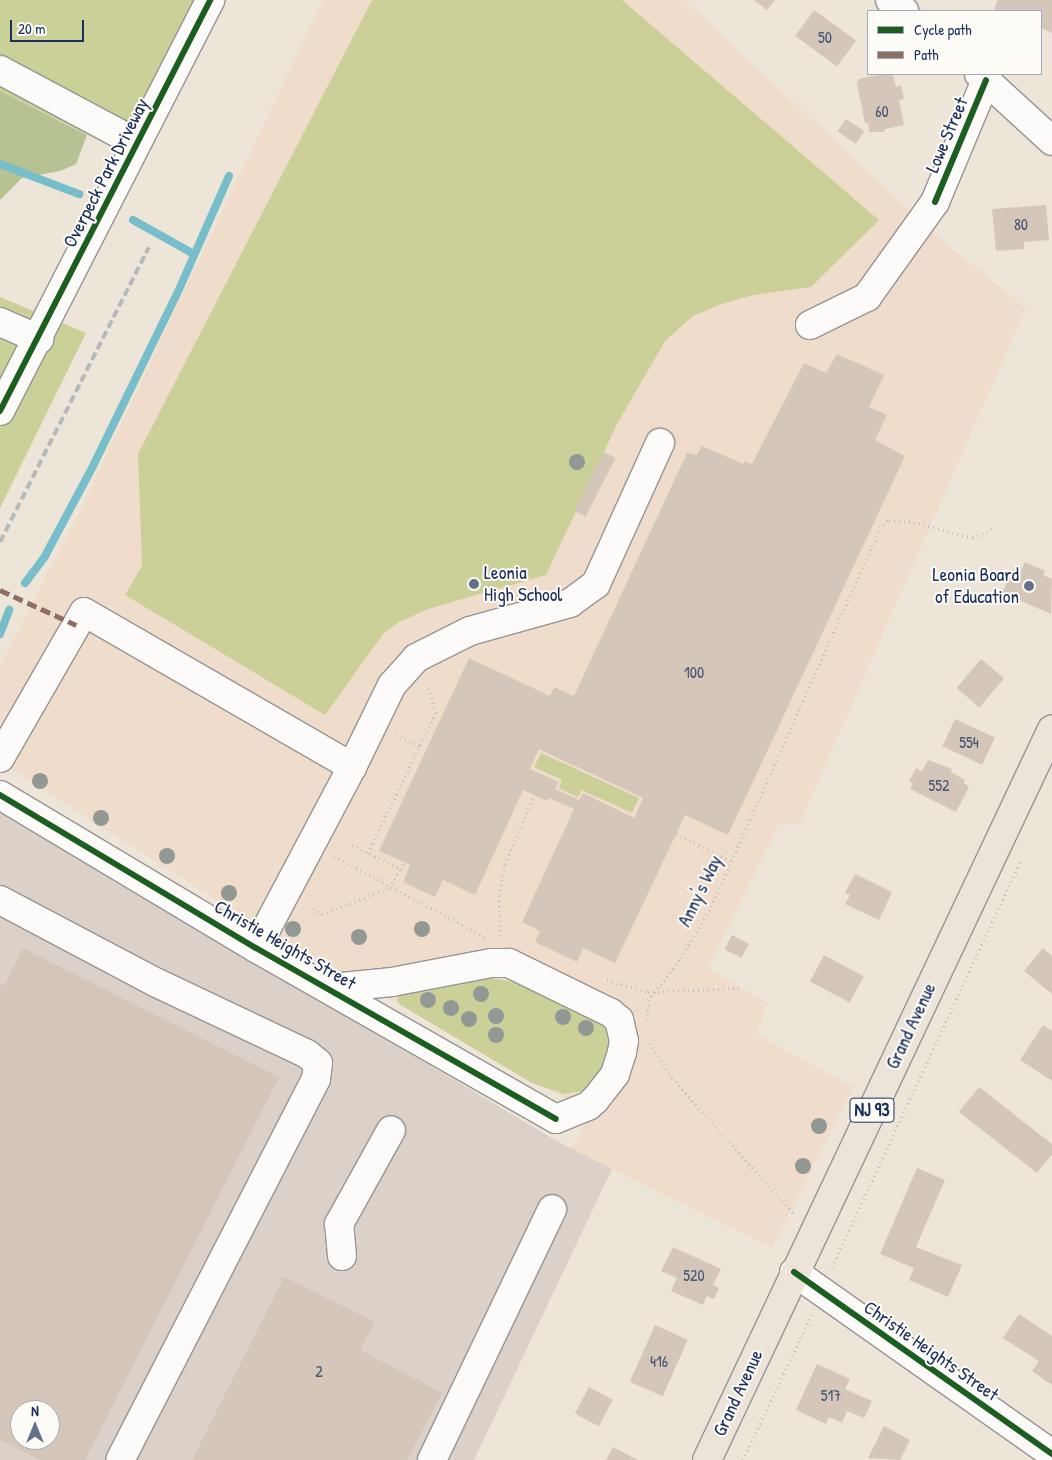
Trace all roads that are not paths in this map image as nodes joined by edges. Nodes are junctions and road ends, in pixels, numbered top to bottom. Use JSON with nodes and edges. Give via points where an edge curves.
{"nodes":[{"id":1,"x":210,"y":0,"type":"edge"},
{"id":2,"x":890,"y":0,"type":"edge"},
{"id":3,"x":903,"y":10,"type":"edge"},
{"id":4,"x":0,"y":70,"type":"edge"},
{"id":5,"x":982,"y":77,"type":"edge"},
{"id":6,"x":1052,"y":141,"type":"edge"},
{"id":7,"x":137,"y":143,"type":"junction"},
{"id":8,"x":0,"y":322,"type":"edge"},
{"id":9,"x":810,"y":325,"type":"dead end"},
{"id":10,"x":38,"y":339,"type":"junction"},
{"id":11,"x":0,"y":411,"type":"edge"},
{"id":12,"x":660,"y":443,"type":"dead end"},
{"id":13,"x":1052,"y":729,"type":"edge"},
{"id":14,"x":0,"y":758,"type":"edge"},
{"id":15,"x":1045,"y":763,"type":"edge"},
{"id":16,"x":352,"y":767,"type":"junction"},
{"id":17,"x":0,"y":795,"type":"edge"},
{"id":18,"x":0,"y":900,"type":"edge"},
{"id":19,"x":256,"y":948,"type":"junction"},
{"id":20,"x":331,"y":988,"type":"junction"},
{"id":21,"x":391,"y":1130,"type":"dead end"},
{"id":22,"x":552,"y":1210,"type":"dead end"},
{"id":23,"x":342,"y":1256,"type":"dead end"},
{"id":24,"x":794,"y":1272,"type":"junction"},
{"id":25,"x":1052,"y":1454,"type":"edge"},
{"id":26,"x":120,"y":1460,"type":"edge"},
{"id":27,"x":432,"y":1460,"type":"edge"},
{"id":28,"x":707,"y":1460,"type":"edge"}],
"edges":[{"from":1,"to":7,"type":"street","name":"Overpeck Park Driveway"},
{"from":2,"to":3,"type":"street"},
{"from":4,"to":7,"type":"street"},
{"from":5,"to":6,"type":"street"},
{"from":5,"to":9,"type":"street","name":"Lowe Street","via":[[935,202],[867,297]]},
{"from":7,"to":10,"type":"street","name":"Overpeck Park Driveway"},
{"from":8,"to":10,"type":"street"},
{"from":10,"to":11,"type":"street","name":"Overpeck Park Driveway"},
{"from":12,"to":16,"type":"street","via":[[596,584],[570,603],[470,631],[416,658],[392,685]]},
{"from":13,"to":15,"type":"main road","name":"Grand Avenue","number":"NJ 93"},
{"from":14,"to":16,"type":"street","via":[[84,612]]},
{"from":15,"to":24,"type":"main road","name":"Grand Avenue","number":"NJ 93"},
{"from":16,"to":19,"type":"street"},
{"from":17,"to":19,"type":"street","name":"Christie Heights Street"},
{"from":18,"to":26,"type":"street","via":[[155,982],[307,1054],[318,1063],[316,1079]]},
{"from":19,"to":20,"type":"street","name":"Christie Heights Street"},
{"from":20,"to":20,"type":"street","name":"Christie Heights Street","via":[[556,1118],[588,1106],[615,1074],[624,1041],[619,1020],[602,1007],[509,963],[492,963],[392,982]]},
{"from":21,"to":23,"type":"street","via":[[339,1224]]},
{"from":22,"to":27,"type":"street"},
{"from":24,"to":25,"type":"street","name":"Christie Heights Street"},
{"from":24,"to":28,"type":"main road","name":"Grand Avenue","number":"NJ 93"}]}
